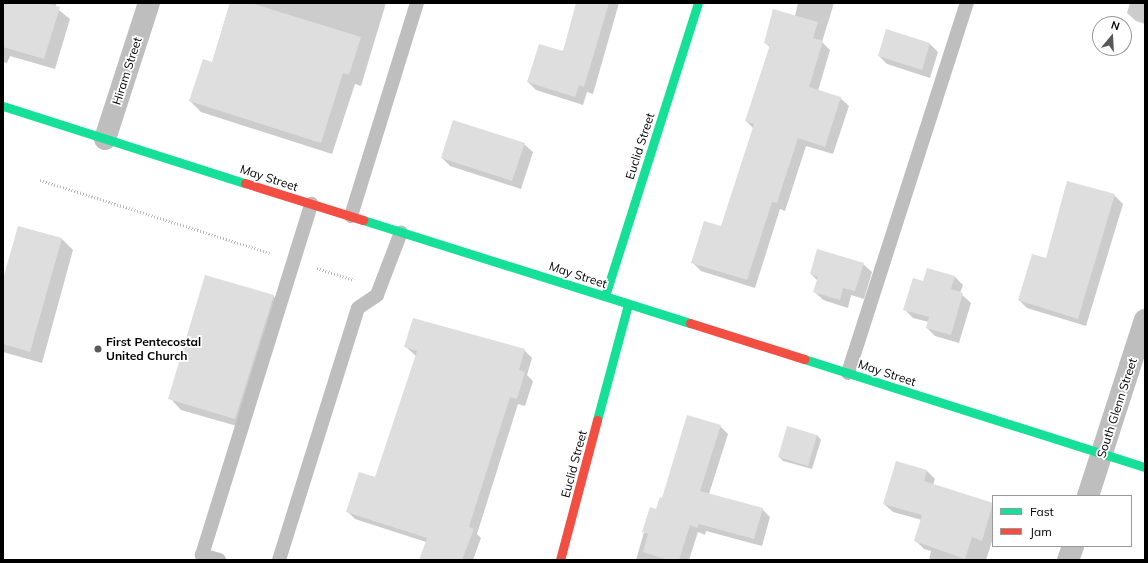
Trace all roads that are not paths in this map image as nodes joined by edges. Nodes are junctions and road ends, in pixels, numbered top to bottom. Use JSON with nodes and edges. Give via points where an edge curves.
{"nodes":[{"id":1,"x":149,"y":3,"type":"edge"},
{"id":2,"x":417,"y":3,"type":"edge"},
{"id":3,"x":698,"y":3,"type":"edge"},
{"id":4,"x":967,"y":3,"type":"edge"},
{"id":5,"x":3,"y":106,"type":"edge"},
{"id":6,"x":105,"y":139,"type":"junction"},
{"id":7,"x":311,"y":204,"type":"junction"},
{"id":8,"x":351,"y":216,"type":"junction"},
{"id":9,"x":401,"y":232,"type":"junction"},
{"id":10,"x":605,"y":296,"type":"junction"},
{"id":11,"x":628,"y":304,"type":"junction"},
{"id":12,"x":1145,"y":320,"type":"edge"},
{"id":13,"x":848,"y":373,"type":"junction"},
{"id":14,"x":1102,"y":454,"type":"junction"},
{"id":15,"x":1145,"y":467,"type":"edge"},
{"id":16,"x":1088,"y":495,"type":"edge"},
{"id":17,"x":1073,"y":547,"type":"edge"},
{"id":18,"x":219,"y":560,"type":"edge"},
{"id":19,"x":279,"y":560,"type":"edge"},
{"id":20,"x":560,"y":560,"type":"edge"},
{"id":21,"x":1068,"y":560,"type":"edge"}],
"edges":[{"from":1,"to":6,"type":"street","name":"Hiram Street"},
{"from":2,"to":8,"type":"lane"},
{"from":3,"to":10,"type":"street","name":"Euclid Street"},
{"from":4,"to":13,"type":"lane"},
{"from":5,"to":6,"type":"street","name":"May Street"},
{"from":6,"to":7,"type":"street","name":"May Street"},
{"from":7,"to":8,"type":"street","name":"May Street"},
{"from":7,"to":18,"type":"lane","via":[[202,555]]},
{"from":8,"to":9,"type":"street","name":"May Street"},
{"from":9,"to":10,"type":"street","name":"May Street"},
{"from":9,"to":19,"type":"lane","via":[[377,295],[358,308]]},
{"from":10,"to":11,"type":"street","name":"May Street"},
{"from":11,"to":13,"type":"street","name":"May Street"},
{"from":11,"to":20,"type":"street","name":"Euclid Street"},
{"from":12,"to":14,"type":"street","name":"South Glenn Street"},
{"from":13,"to":14,"type":"street","name":"May Street"},
{"from":14,"to":15,"type":"street","name":"May Street"},
{"from":14,"to":16,"type":"street","name":"South Glenn Street"},
{"from":17,"to":21,"type":"street"}]}
